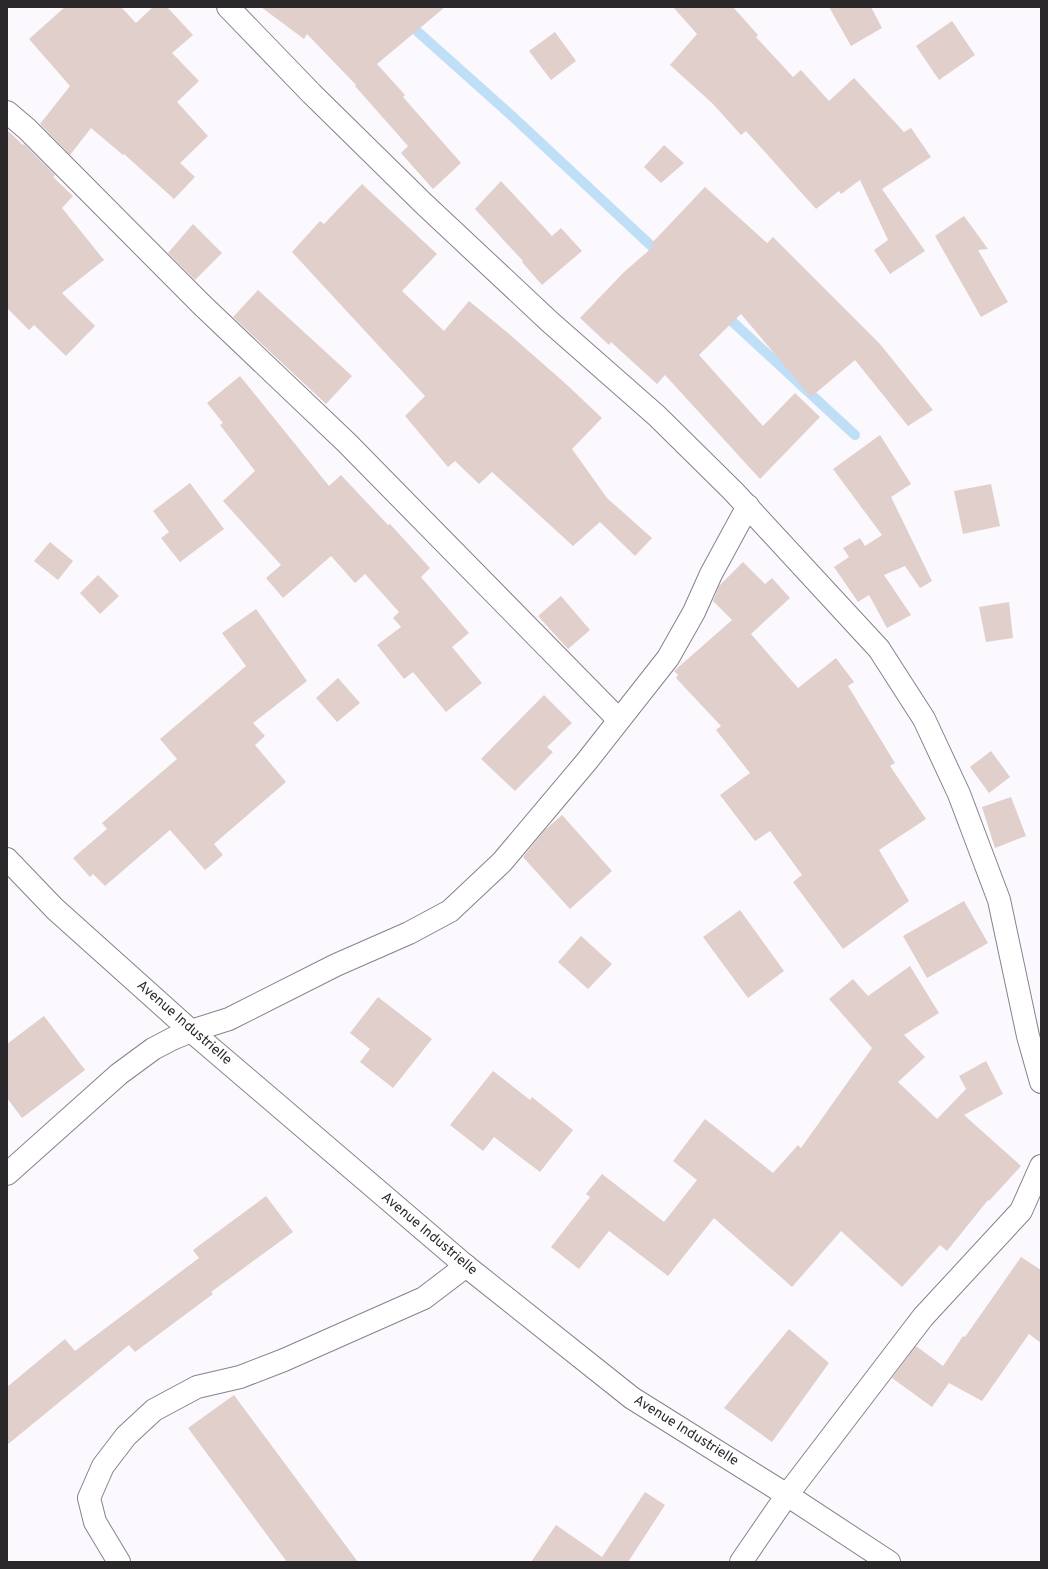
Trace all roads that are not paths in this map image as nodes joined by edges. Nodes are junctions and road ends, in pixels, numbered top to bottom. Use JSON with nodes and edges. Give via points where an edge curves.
{"nodes":[{"id":1,"x":228,"y":7,"type":"edge"},
{"id":2,"x":7,"y":112,"type":"edge"},
{"id":3,"x":748,"y":506,"type":"junction"},
{"id":4,"x":619,"y":720,"type":"junction"},
{"id":5,"x":7,"y":859,"type":"edge"},
{"id":6,"x":192,"y":1031,"type":"junction"},
{"id":7,"x":1041,"y":1082,"type":"edge"},
{"id":8,"x":1041,"y":1166,"type":"edge"},
{"id":9,"x":7,"y":1174,"type":"edge"},
{"id":10,"x":466,"y":1266,"type":"junction"},
{"id":11,"x":787,"y":1495,"type":"junction"},
{"id":12,"x":119,"y":1562,"type":"edge"},
{"id":13,"x":741,"y":1562,"type":"edge"},
{"id":14,"x":889,"y":1562,"type":"edge"}],
"edges":[{"from":1,"to":3,"type":"street","via":[[424,204],[550,322],[657,416]]},
{"from":2,"to":4,"type":"street","via":[[201,304],[347,443]]},
{"from":3,"to":4,"type":"street","via":[[668,658]]},
{"from":3,"to":7,"type":"street","via":[[879,649],[924,719],[959,794],[999,900]]},
{"from":4,"to":6,"type":"street","via":[[502,862],[450,910],[408,933],[336,965],[229,1019]]},
{"from":5,"to":6,"type":"street","name":"Avenue Industrielle","via":[[55,909]]},
{"from":6,"to":9,"type":"street","via":[[153,1049],[119,1074]]},
{"from":6,"to":10,"type":"street","name":"Avenue Industrielle"},
{"from":8,"to":11,"type":"street","via":[[1021,1211],[923,1317]]},
{"from":10,"to":11,"type":"street","name":"Avenue Industrielle","via":[[632,1398]]},
{"from":10,"to":12,"type":"street","via":[[424,1298],[284,1360],[240,1377],[197,1387],[154,1410],[126,1436],[103,1466],[89,1498],[94,1522]]},
{"from":11,"to":13,"type":"street"},
{"from":11,"to":14,"type":"street","name":"Avenue Industrielle"}]}
